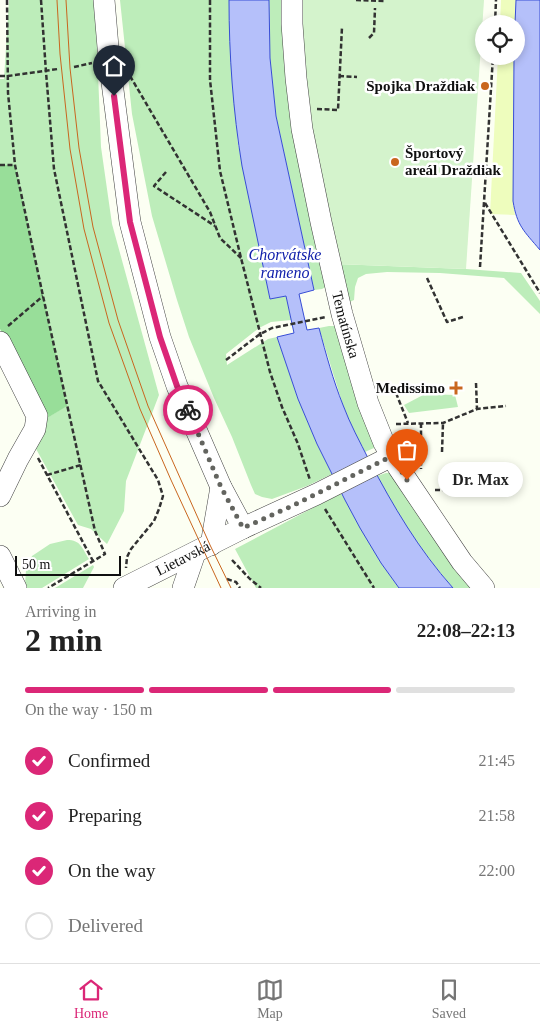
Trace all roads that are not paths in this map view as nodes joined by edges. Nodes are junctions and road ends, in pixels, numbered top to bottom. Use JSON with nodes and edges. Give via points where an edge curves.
{"nodes":[{"id":1,"x":104,"y":0,"type":"edge"},
{"id":2,"x":292,"y":0,"type":"edge"},
{"id":3,"x":4,"y":334,"type":"edge"},
{"id":4,"x":384,"y":459,"type":"junction"},
{"id":5,"x":221,"y":487,"type":"junction"},
{"id":6,"x":0,"y":496,"type":"edge"},
{"id":7,"x":243,"y":528,"type":"junction"},
{"id":8,"x":203,"y":549,"type":"junction"},
{"id":9,"x":0,"y":556,"type":"edge"},
{"id":10,"x":154,"y":581,"type":"edge"},
{"id":11,"x":128,"y":586,"type":"edge"},
{"id":12,"x":16,"y":588,"type":"edge"},
{"id":13,"x":183,"y":588,"type":"edge"},
{"id":14,"x":484,"y":588,"type":"edge"}],
"edges":[{"from":1,"to":5,"type":"street","via":[[130,222],[177,386]]},
{"from":2,"to":4,"type":"street","name":"Tematínska","via":[[302,129],[336,315],[381,434]]},
{"from":3,"to":6,"type":"street","via":[[37,416],[35,429]]},
{"from":4,"to":7,"type":"street","name":"Lietavská"},
{"from":4,"to":14,"type":"street","name":"Tematínska"},
{"from":5,"to":7,"type":"street"},
{"from":5,"to":8,"type":"street"},
{"from":7,"to":8,"type":"street","name":"Lietavská"},
{"from":8,"to":10,"type":"street","name":"Lietavská"},
{"from":8,"to":13,"type":"street"},
{"from":9,"to":12,"type":"street"},
{"from":10,"to":11,"type":"street","name":"Lietavská"}]}
